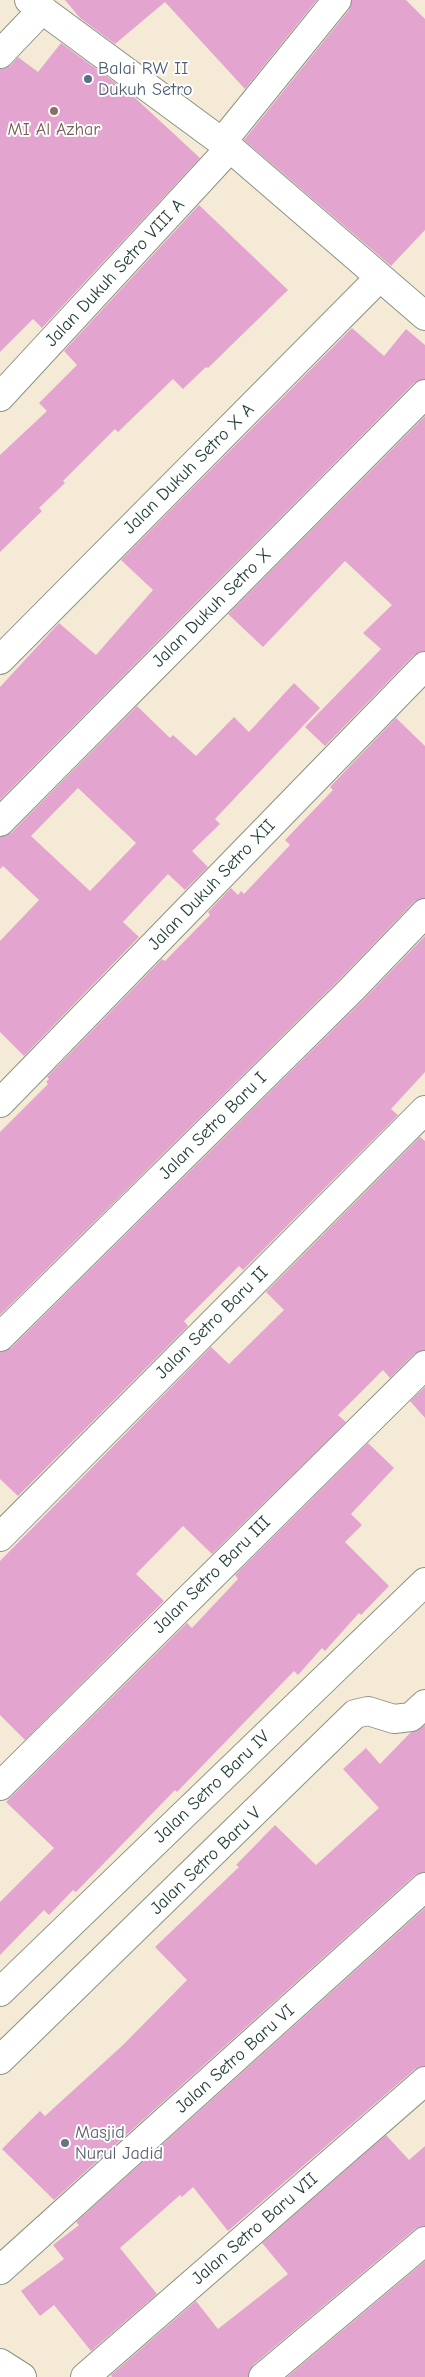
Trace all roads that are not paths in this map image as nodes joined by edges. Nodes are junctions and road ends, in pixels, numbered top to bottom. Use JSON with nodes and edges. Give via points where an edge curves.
{"nodes":[{"id":1,"x":337,"y":0,"type":"edge"},
{"id":2,"x":37,"y":3,"type":"edge"},
{"id":3,"x":0,"y":54,"type":"edge"},
{"id":4,"x":226,"y":145,"type":"junction"},
{"id":5,"x":379,"y":278,"type":"junction"},
{"id":6,"x":420,"y":302,"type":"edge"},
{"id":7,"x":425,"y":394,"type":"edge"},
{"id":8,"x":0,"y":397,"type":"edge"},
{"id":9,"x":0,"y":660,"type":"edge"},
{"id":10,"x":425,"y":666,"type":"edge"},
{"id":11,"x":0,"y":822,"type":"edge"},
{"id":12,"x":425,"y":914,"type":"edge"},
{"id":13,"x":0,"y":1104,"type":"edge"},
{"id":14,"x":425,"y":1110,"type":"edge"},
{"id":15,"x":0,"y":1337,"type":"edge"},
{"id":16,"x":425,"y":1365,"type":"edge"},
{"id":17,"x":0,"y":1537,"type":"edge"},
{"id":18,"x":425,"y":1582,"type":"edge"},
{"id":19,"x":425,"y":1704,"type":"edge"},
{"id":20,"x":0,"y":1786,"type":"edge"},
{"id":21,"x":425,"y":1887,"type":"edge"},
{"id":22,"x":0,"y":1992,"type":"edge"},
{"id":23,"x":0,"y":2060,"type":"edge"},
{"id":24,"x":425,"y":2081,"type":"edge"},
{"id":25,"x":425,"y":2241,"type":"edge"},
{"id":26,"x":0,"y":2270,"type":"edge"},
{"id":27,"x":0,"y":2363,"type":"edge"},
{"id":28,"x":22,"y":2377,"type":"edge"},
{"id":29,"x":85,"y":2377,"type":"edge"},
{"id":30,"x":263,"y":2377,"type":"edge"}],
"edges":[{"from":1,"to":4,"type":"street","name":"Jalan Dukuh Setro VIII A"},
{"from":2,"to":3,"type":"street"},
{"from":2,"to":4,"type":"street"},
{"from":4,"to":5,"type":"street"},
{"from":4,"to":8,"type":"street","name":"Jalan Dukuh Setro VIII A"},
{"from":5,"to":6,"type":"street"},
{"from":5,"to":9,"type":"street","name":"Jalan Dukuh Setro X A"},
{"from":7,"to":11,"type":"street","name":"Jalan Dukuh Setro X"},
{"from":10,"to":13,"type":"street","name":"Jalan Dukuh Setro XII"},
{"from":12,"to":15,"type":"street","name":"Jalan Setro Baru I"},
{"from":14,"to":17,"type":"street","name":"Jalan Setro Baru II"},
{"from":16,"to":20,"type":"street","name":"Jalan Setro Baru III"},
{"from":18,"to":22,"type":"street","name":"Jalan Setro Baru IV"},
{"from":19,"to":23,"type":"street","name":"Jalan Setro Baru V","via":[[411,1716],[394,1719],[368,1710],[356,1714]]},
{"from":21,"to":26,"type":"street","name":"Jalan Setro Baru VI"},
{"from":24,"to":29,"type":"street","name":"Jalan Setro Baru VII"},
{"from":25,"to":30,"type":"street"},
{"from":27,"to":28,"type":"street"}]}
